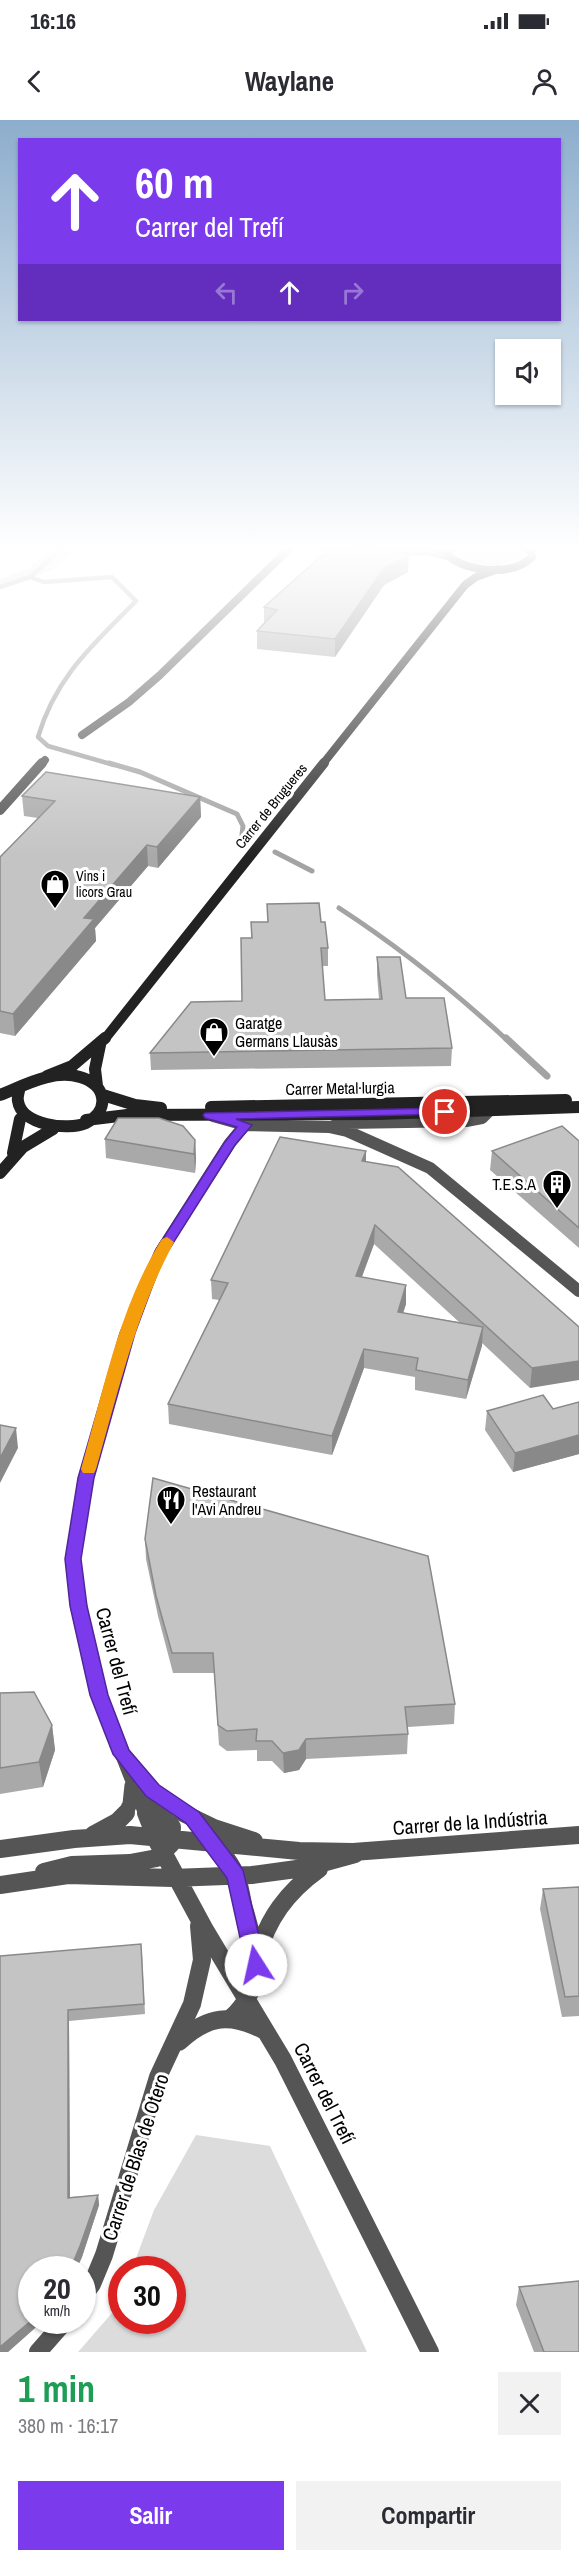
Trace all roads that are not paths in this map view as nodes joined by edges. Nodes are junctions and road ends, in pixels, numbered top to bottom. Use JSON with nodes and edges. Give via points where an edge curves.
{"nodes":[{"id":1,"x":187,"y":648,"type":"edge"},
{"id":2,"x":415,"y":648,"type":"edge"},
{"id":3,"x":82,"y":735,"type":"dead end"},
{"id":4,"x":45,"y":760,"type":"dead end"},
{"id":5,"x":0,"y":810,"type":"edge"},
{"id":6,"x":100,"y":1045,"type":"junction"},
{"id":7,"x":47,"y":1076,"type":"junction"},
{"id":8,"x":20,"y":1087,"type":"junction"},
{"id":9,"x":100,"y":1090,"type":"junction"},
{"id":10,"x":0,"y":1095,"type":"edge"},
{"id":11,"x":579,"y":1100,"type":"edge"},
{"id":12,"x":579,"y":1107,"type":"edge"},
{"id":13,"x":490,"y":1110,"type":"junction"},
{"id":14,"x":209,"y":1115,"type":"junction"},
{"id":15,"x":15,"y":1117,"type":"junction"},
{"id":16,"x":86,"y":1120,"type":"junction"},
{"id":17,"x":245,"y":1125,"type":"junction"},
{"id":18,"x":57,"y":1127,"type":"junction"},
{"id":19,"x":329,"y":1127,"type":"junction"},
{"id":20,"x":12,"y":1157,"type":"junction"},
{"id":21,"x":0,"y":1173,"type":"edge"},
{"id":22,"x":579,"y":1291,"type":"edge"},
{"id":23,"x":122,"y":1754,"type":"junction"},
{"id":24,"x":131,"y":1778,"type":"junction"},
{"id":25,"x":193,"y":1818,"type":"junction"},
{"id":26,"x":579,"y":1835,"type":"edge"},
{"id":27,"x":88,"y":1837,"type":"junction"},
{"id":28,"x":169,"y":1841,"type":"junction"},
{"id":29,"x":212,"y":1842,"type":"junction"},
{"id":30,"x":0,"y":1849,"type":"edge"},
{"id":31,"x":296,"y":1851,"type":"junction"},
{"id":32,"x":365,"y":1851,"type":"junction"},
{"id":33,"x":326,"y":1864,"type":"junction"},
{"id":34,"x":236,"y":1875,"type":"junction"},
{"id":35,"x":147,"y":1878,"type":"junction"},
{"id":36,"x":176,"y":1878,"type":"junction"},
{"id":37,"x":1,"y":1885,"type":"edge"},
{"id":38,"x":195,"y":1912,"type":"junction"},
{"id":39,"x":256,"y":1965,"type":"junction"},
{"id":40,"x":248,"y":2000,"type":"junction"},
{"id":41,"x":231,"y":2018,"type":"junction"},
{"id":42,"x":266,"y":2031,"type":"junction"},
{"id":43,"x":172,"y":2049,"type":"junction"},
{"id":44,"x":96,"y":2274,"type":"edge"},
{"id":45,"x":54,"y":2334,"type":"edge"},
{"id":46,"x":38,"y":2352,"type":"edge"},
{"id":47,"x":430,"y":2352,"type":"edge"}],
"edges":[{"from":1,"to":3,"type":"street","via":[[129,702]]},
{"from":2,"to":6,"type":"main road","name":"Carrer de Brugueres"},
{"from":4,"to":5,"type":"street"},
{"from":6,"to":7,"type":"main road","name":"Carrer de Brugueres","via":[[72,1066]]},
{"from":6,"to":9,"type":"main road","via":[[95,1069]]},
{"from":7,"to":8,"type":"main road","name":"Carrer de Brugueres"},
{"from":7,"to":9,"type":"main road","name":"Carrer Metal·lurgia","via":[[80,1077]]},
{"from":8,"to":10,"type":"main road","name":"Carrer de Brugueres"},
{"from":8,"to":15,"type":"main road","via":[[10,1101]]},
{"from":9,"to":11,"type":"main road","name":"Carrer Metal·lurgia","via":[[135,1105],[162,1108]]},
{"from":9,"to":16,"type":"main road","via":[[102,1106]]},
{"from":12,"to":13,"type":"main road","name":"Carrer Metal·lurgia"},
{"from":13,"to":14,"type":"main road","name":"Carrer Metal·lurgia"},
{"from":13,"to":19,"type":"street","via":[[482,1118],[465,1121],[347,1123]]},
{"from":14,"to":16,"type":"main road","name":"Carrer Metal·lurgia","via":[[127,1115]]},
{"from":14,"to":17,"type":"street"},
{"from":15,"to":18,"type":"main road","via":[[33,1125]]},
{"from":15,"to":20,"type":"main road"},
{"from":16,"to":18,"type":"main road","name":"Carrer Metal·lurgia"},
{"from":17,"to":19,"type":"street"},
{"from":17,"to":23,"type":"street","name":"Carrer del Trefí","via":[[151,1271],[128,1333],[86,1478],[73,1559],[78,1606],[99,1695]]},
{"from":18,"to":20,"type":"main road","via":[[37,1136]]},
{"from":19,"to":22,"type":"street","via":[[430,1168]]},
{"from":20,"to":21,"type":"main road"},
{"from":23,"to":24,"type":"street","name":"Carrer del Trefí"},
{"from":23,"to":25,"type":"street","via":[[153,1791]]},
{"from":24,"to":27,"type":"street","via":[[133,1799],[128,1811],[109,1827]]},
{"from":24,"to":28,"type":"street","name":"Carrer del Trefí"},
{"from":25,"to":29,"type":"street"},
{"from":25,"to":31,"type":"street","via":[[249,1840]]},
{"from":26,"to":32,"type":"street","name":"Carrer de la Indústria"},
{"from":27,"to":28,"type":"street","name":"Carrer de la Indústria"},
{"from":27,"to":30,"type":"street","name":"Carrer de la Indústria"},
{"from":28,"to":29,"type":"street","name":"Carrer de la Indústria"},
{"from":28,"to":34,"type":"street","via":[[213,1853]]},
{"from":28,"to":36,"type":"street","name":"Carrer del Trefí"},
{"from":28,"to":37,"type":"street","via":[[150,1860],[72,1865]]},
{"from":29,"to":31,"type":"street","name":"Carrer de la Indústria"},
{"from":29,"to":34,"type":"street"},
{"from":31,"to":32,"type":"street","name":"Carrer de la Indústria"},
{"from":32,"to":33,"type":"street","name":"Carrer de la Indústria"},
{"from":33,"to":34,"type":"street","name":"Carrer de la Indústria","via":[[288,1872]]},
{"from":33,"to":39,"type":"street","via":[[305,1877],[280,1903],[261,1938]]},
{"from":34,"to":36,"type":"street","name":"Carrer de la Indústria"},
{"from":34,"to":39,"type":"street"},
{"from":35,"to":36,"type":"street","name":"Carrer de la Indústria"},
{"from":35,"to":37,"type":"street","name":"Carrer de la Indústria","via":[[70,1875]]},
{"from":35,"to":38,"type":"street","via":[[180,1893]]},
{"from":36,"to":38,"type":"street","name":"Carrer del Trefí"},
{"from":38,"to":40,"type":"street","name":"Carrer del Trefí"},
{"from":38,"to":43,"type":"street","name":"Carrer de Blas de Otero","via":[[201,1937],[200,1977]]},
{"from":39,"to":40,"type":"street"},
{"from":40,"to":41,"type":"street","via":[[242,2011]]},
{"from":40,"to":42,"type":"street","name":"Carrer del Trefí"},
{"from":41,"to":42,"type":"street","via":[[248,2021]]},
{"from":41,"to":43,"type":"street","name":"Carrer de Blas de Otero","via":[[208,2021],[188,2032]]},
{"from":42,"to":47,"type":"street","name":"Carrer del Trefí"},
{"from":43,"to":44,"type":"street","name":"Carrer de Blas de Otero","via":[[158,2077]]},
{"from":45,"to":46,"type":"street"}]}
